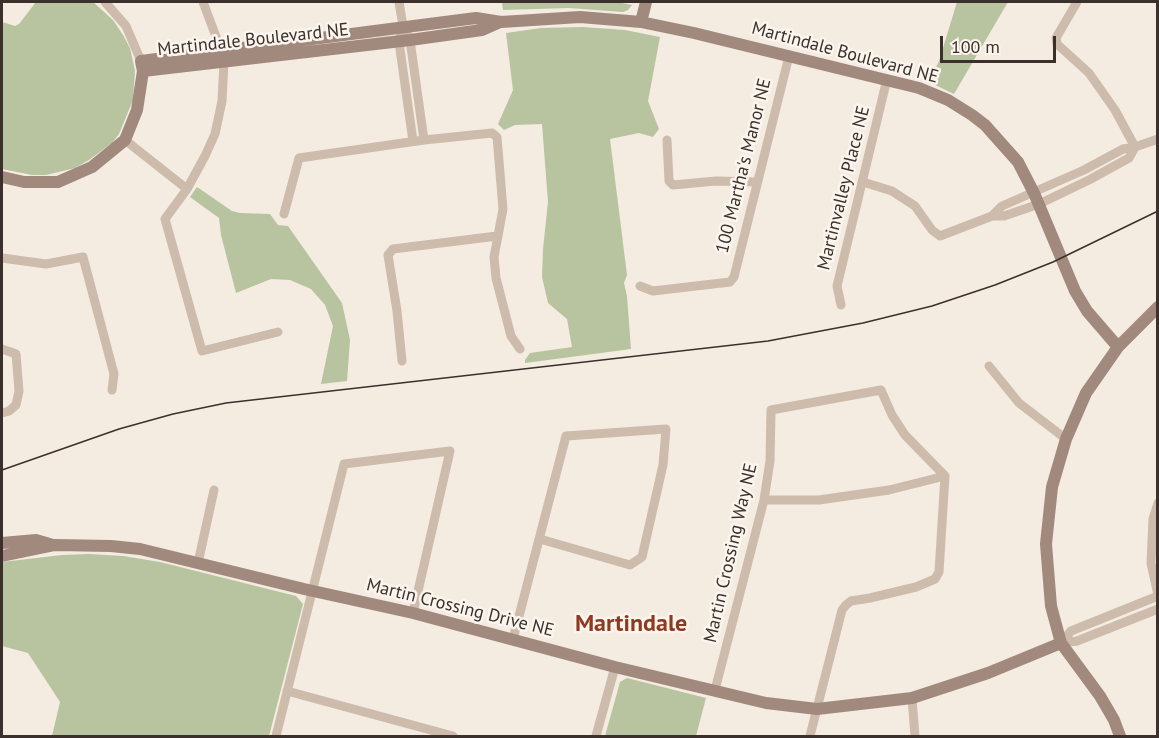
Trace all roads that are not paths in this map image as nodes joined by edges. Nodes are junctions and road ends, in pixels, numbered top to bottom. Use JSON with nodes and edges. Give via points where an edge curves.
{"nodes":[{"id":1,"x":105,"y":2,"type":"edge"},
{"id":2,"x":203,"y":2,"type":"edge"},
{"id":3,"x":399,"y":2,"type":"edge"},
{"id":4,"x":645,"y":2,"type":"edge"},
{"id":5,"x":1077,"y":2,"type":"edge"},
{"id":6,"x":501,"y":22,"type":"junction"},
{"id":7,"x":641,"y":22,"type":"junction"},
{"id":8,"x":403,"y":26,"type":"junction"},
{"id":9,"x":405,"y":41,"type":"junction"},
{"id":10,"x":223,"y":56,"type":"junction"},
{"id":11,"x":789,"y":56,"type":"junction"},
{"id":12,"x":142,"y":66,"type":"junction"},
{"id":13,"x":887,"y":80,"type":"junction"},
{"id":14,"x":1158,"y":138,"type":"edge"},
{"id":15,"x":125,"y":140,"type":"junction"},
{"id":16,"x":424,"y":140,"type":"junction"},
{"id":17,"x":667,"y":140,"type":"dead end"},
{"id":18,"x":413,"y":141,"type":"junction"},
{"id":19,"x":1135,"y":147,"type":"junction"},
{"id":20,"x":2,"y":177,"type":"edge"},
{"id":21,"x":756,"y":182,"type":"junction"},
{"id":22,"x":863,"y":183,"type":"junction"},
{"id":23,"x":187,"y":189,"type":"junction"},
{"id":24,"x":1036,"y":198,"type":"junction"},
{"id":25,"x":284,"y":214,"type":"dead end"},
{"id":26,"x":497,"y":237,"type":"junction"},
{"id":27,"x":2,"y":258,"type":"edge"},
{"id":28,"x":640,"y":286,"type":"dead end"},
{"id":29,"x":841,"y":305,"type":"dead end"},
{"id":30,"x":1158,"y":307,"type":"edge"},
{"id":31,"x":278,"y":332,"type":"dead end"},
{"id":32,"x":1118,"y":347,"type":"junction"},
{"id":33,"x":2,"y":349,"type":"edge"},
{"id":34,"x":520,"y":349,"type":"dead end"},
{"id":35,"x":402,"y":361,"type":"dead end"},
{"id":36,"x":989,"y":366,"type":"dead end"},
{"id":37,"x":112,"y":390,"type":"dead end"},
{"id":38,"x":2,"y":413,"type":"edge"},
{"id":39,"x":1066,"y":439,"type":"junction"},
{"id":40,"x":945,"y":476,"type":"junction"},
{"id":41,"x":214,"y":490,"type":"dead end"},
{"id":42,"x":764,"y":500,"type":"junction"},
{"id":43,"x":1158,"y":503,"type":"edge"},
{"id":44,"x":540,"y":539,"type":"junction"},
{"id":45,"x":2,"y":543,"type":"edge"},
{"id":46,"x":55,"y":545,"type":"junction"},
{"id":47,"x":2,"y":556,"type":"edge"},
{"id":48,"x":198,"y":563,"type":"junction"},
{"id":49,"x":312,"y":591,"type":"junction"},
{"id":50,"x":1158,"y":595,"type":"edge"},
{"id":51,"x":1158,"y":609,"type":"edge"},
{"id":52,"x":413,"y":613,"type":"junction"},
{"id":53,"x":513,"y":639,"type":"junction"},
{"id":54,"x":1061,"y":643,"type":"junction"},
{"id":55,"x":615,"y":667,"type":"junction"},
{"id":56,"x":715,"y":690,"type":"junction"},
{"id":57,"x":287,"y":691,"type":"junction"},
{"id":58,"x":912,"y":698,"type":"junction"},
{"id":59,"x":817,"y":709,"type":"junction"},
{"id":60,"x":276,"y":736,"type":"edge"},
{"id":61,"x":453,"y":736,"type":"edge"},
{"id":62,"x":596,"y":736,"type":"edge"},
{"id":63,"x":810,"y":736,"type":"edge"},
{"id":64,"x":915,"y":736,"type":"edge"},
{"id":65,"x":1120,"y":736,"type":"edge"}],
"edges":[{"from":1,"to":12,"type":"street","via":[[126,26]]},
{"from":2,"to":10,"type":"street"},
{"from":3,"to":8,"type":"street"},
{"from":4,"to":7,"type":"street"},
{"from":5,"to":19,"type":"street","via":[[1056,38],[1057,44],[1089,73],[1116,110]]},
{"from":6,"to":7,"type":"street","name":"Martindale Boulevard NE","via":[[580,17]]},
{"from":6,"to":8,"type":"street","name":"Martindale Boulevard NE","via":[[476,18]]},
{"from":6,"to":9,"type":"street","name":"Martindale Boulevard NE","via":[[482,30]]},
{"from":7,"to":11,"type":"street","name":"Martindale Boulevard NE"},
{"from":8,"to":9,"type":"street"},
{"from":8,"to":10,"type":"street","name":"Martindale Boulevard NE"},
{"from":9,"to":10,"type":"street","name":"Martindale Boulevard NE"},
{"from":9,"to":16,"type":"street"},
{"from":9,"to":18,"type":"street"},
{"from":10,"to":12,"type":"street","name":"Martindale Boulevard NE"},
{"from":10,"to":23,"type":"street","via":[[222,101],[215,134]]},
{"from":11,"to":13,"type":"street","name":"Martindale Boulevard NE"},
{"from":11,"to":21,"type":"street","name":"100 Martha's Manor NE"},
{"from":12,"to":15,"type":"street","name":"Martindale Boulevard NE","via":[[137,110]]},
{"from":13,"to":22,"type":"street","name":"Martinvalley Place NE"},
{"from":13,"to":24,"type":"street","name":"Martindale Boulevard NE","via":[[948,100],[985,125],[1018,162]]},
{"from":14,"to":19,"type":"street"},
{"from":15,"to":20,"type":"street","name":"Martindale Boulevard NE","via":[[92,167],[58,182],[24,182]]},
{"from":15,"to":23,"type":"street"},
{"from":16,"to":18,"type":"street"},
{"from":16,"to":26,"type":"street","via":[[492,133],[497,137],[503,209]]},
{"from":17,"to":21,"type":"street","via":[[669,181],[673,185]]},
{"from":18,"to":25,"type":"street","via":[[299,158]]},
{"from":19,"to":24,"type":"street","via":[[1123,149]]},
{"from":21,"to":28,"type":"street","name":"100 Martha's Manor NE","via":[[730,282],[653,291]]},
{"from":22,"to":24,"type":"street","via":[[892,191],[915,206],[940,236],[992,216],[1002,206]]},
{"from":22,"to":29,"type":"street","name":"Martinvalley Place NE","via":[[837,286]]},
{"from":23,"to":31,"type":"street","via":[[165,219],[202,351]]},
{"from":24,"to":32,"type":"street","name":"Martindale Boulevard NE","via":[[1075,291]]},
{"from":26,"to":34,"type":"street","via":[[496,278],[512,336]]},
{"from":26,"to":35,"type":"street","via":[[393,249],[388,255]]},
{"from":27,"to":37,"type":"street","via":[[46,264],[83,257],[114,374]]},
{"from":30,"to":32,"type":"street"},
{"from":32,"to":39,"type":"street","via":[[1086,393]]},
{"from":33,"to":38,"type":"street","via":[[16,354],[18,391],[16,405]]},
{"from":36,"to":39,"type":"street","via":[[1019,403]]},
{"from":39,"to":54,"type":"street","via":[[1052,488],[1046,544],[1051,606]]},
{"from":40,"to":42,"type":"street","via":[[889,490],[819,500]]},
{"from":40,"to":42,"type":"street","name":"Martin Crossing Way NE","via":[[905,435],[881,390],[771,410]]},
{"from":40,"to":59,"type":"street","via":[[939,572],[935,579],[916,587],[846,605]]},
{"from":41,"to":48,"type":"street"},
{"from":42,"to":56,"type":"street","name":"Martin Crossing Way NE"},
{"from":43,"to":50,"type":"street","via":[[1150,563]]},
{"from":44,"to":44,"type":"street","via":[[566,436],[666,429],[663,465],[642,557],[630,565]]},
{"from":44,"to":53,"type":"street"},
{"from":45,"to":46,"type":"street","name":"Martin Crossing Drive NE","via":[[36,540]]},
{"from":46,"to":47,"type":"street","name":"Martin Crossing Drive NE"},
{"from":46,"to":48,"type":"street","name":"Martin Crossing Drive NE","via":[[131,548]]},
{"from":48,"to":49,"type":"street","name":"Martin Crossing Drive NE"},
{"from":49,"to":52,"type":"street","name":"Martin Crossing Drive NE"},
{"from":49,"to":52,"type":"street","via":[[344,464],[450,451]]},
{"from":49,"to":57,"type":"street"},
{"from":50,"to":54,"type":"street","name":"Martin Crossing Drive NE","via":[[1071,632]]},
{"from":51,"to":54,"type":"street","name":"Martin Crossing Drive NE","via":[[1077,641]]},
{"from":52,"to":53,"type":"street","name":"Martin Crossing Drive NE"},
{"from":53,"to":55,"type":"street","name":"Martin Crossing Drive NE"},
{"from":54,"to":58,"type":"street","name":"Martin Crossing Drive NE"},
{"from":54,"to":65,"type":"street","via":[[1100,696]]},
{"from":55,"to":56,"type":"street","name":"Martin Crossing Drive NE"},
{"from":55,"to":62,"type":"street"},
{"from":56,"to":59,"type":"street","name":"Martin Crossing Drive NE","via":[[766,703]]},
{"from":57,"to":60,"type":"street"},
{"from":57,"to":61,"type":"street"},
{"from":58,"to":59,"type":"street","name":"Martin Crossing Drive NE"},
{"from":58,"to":64,"type":"street"},
{"from":59,"to":63,"type":"street"}]}
